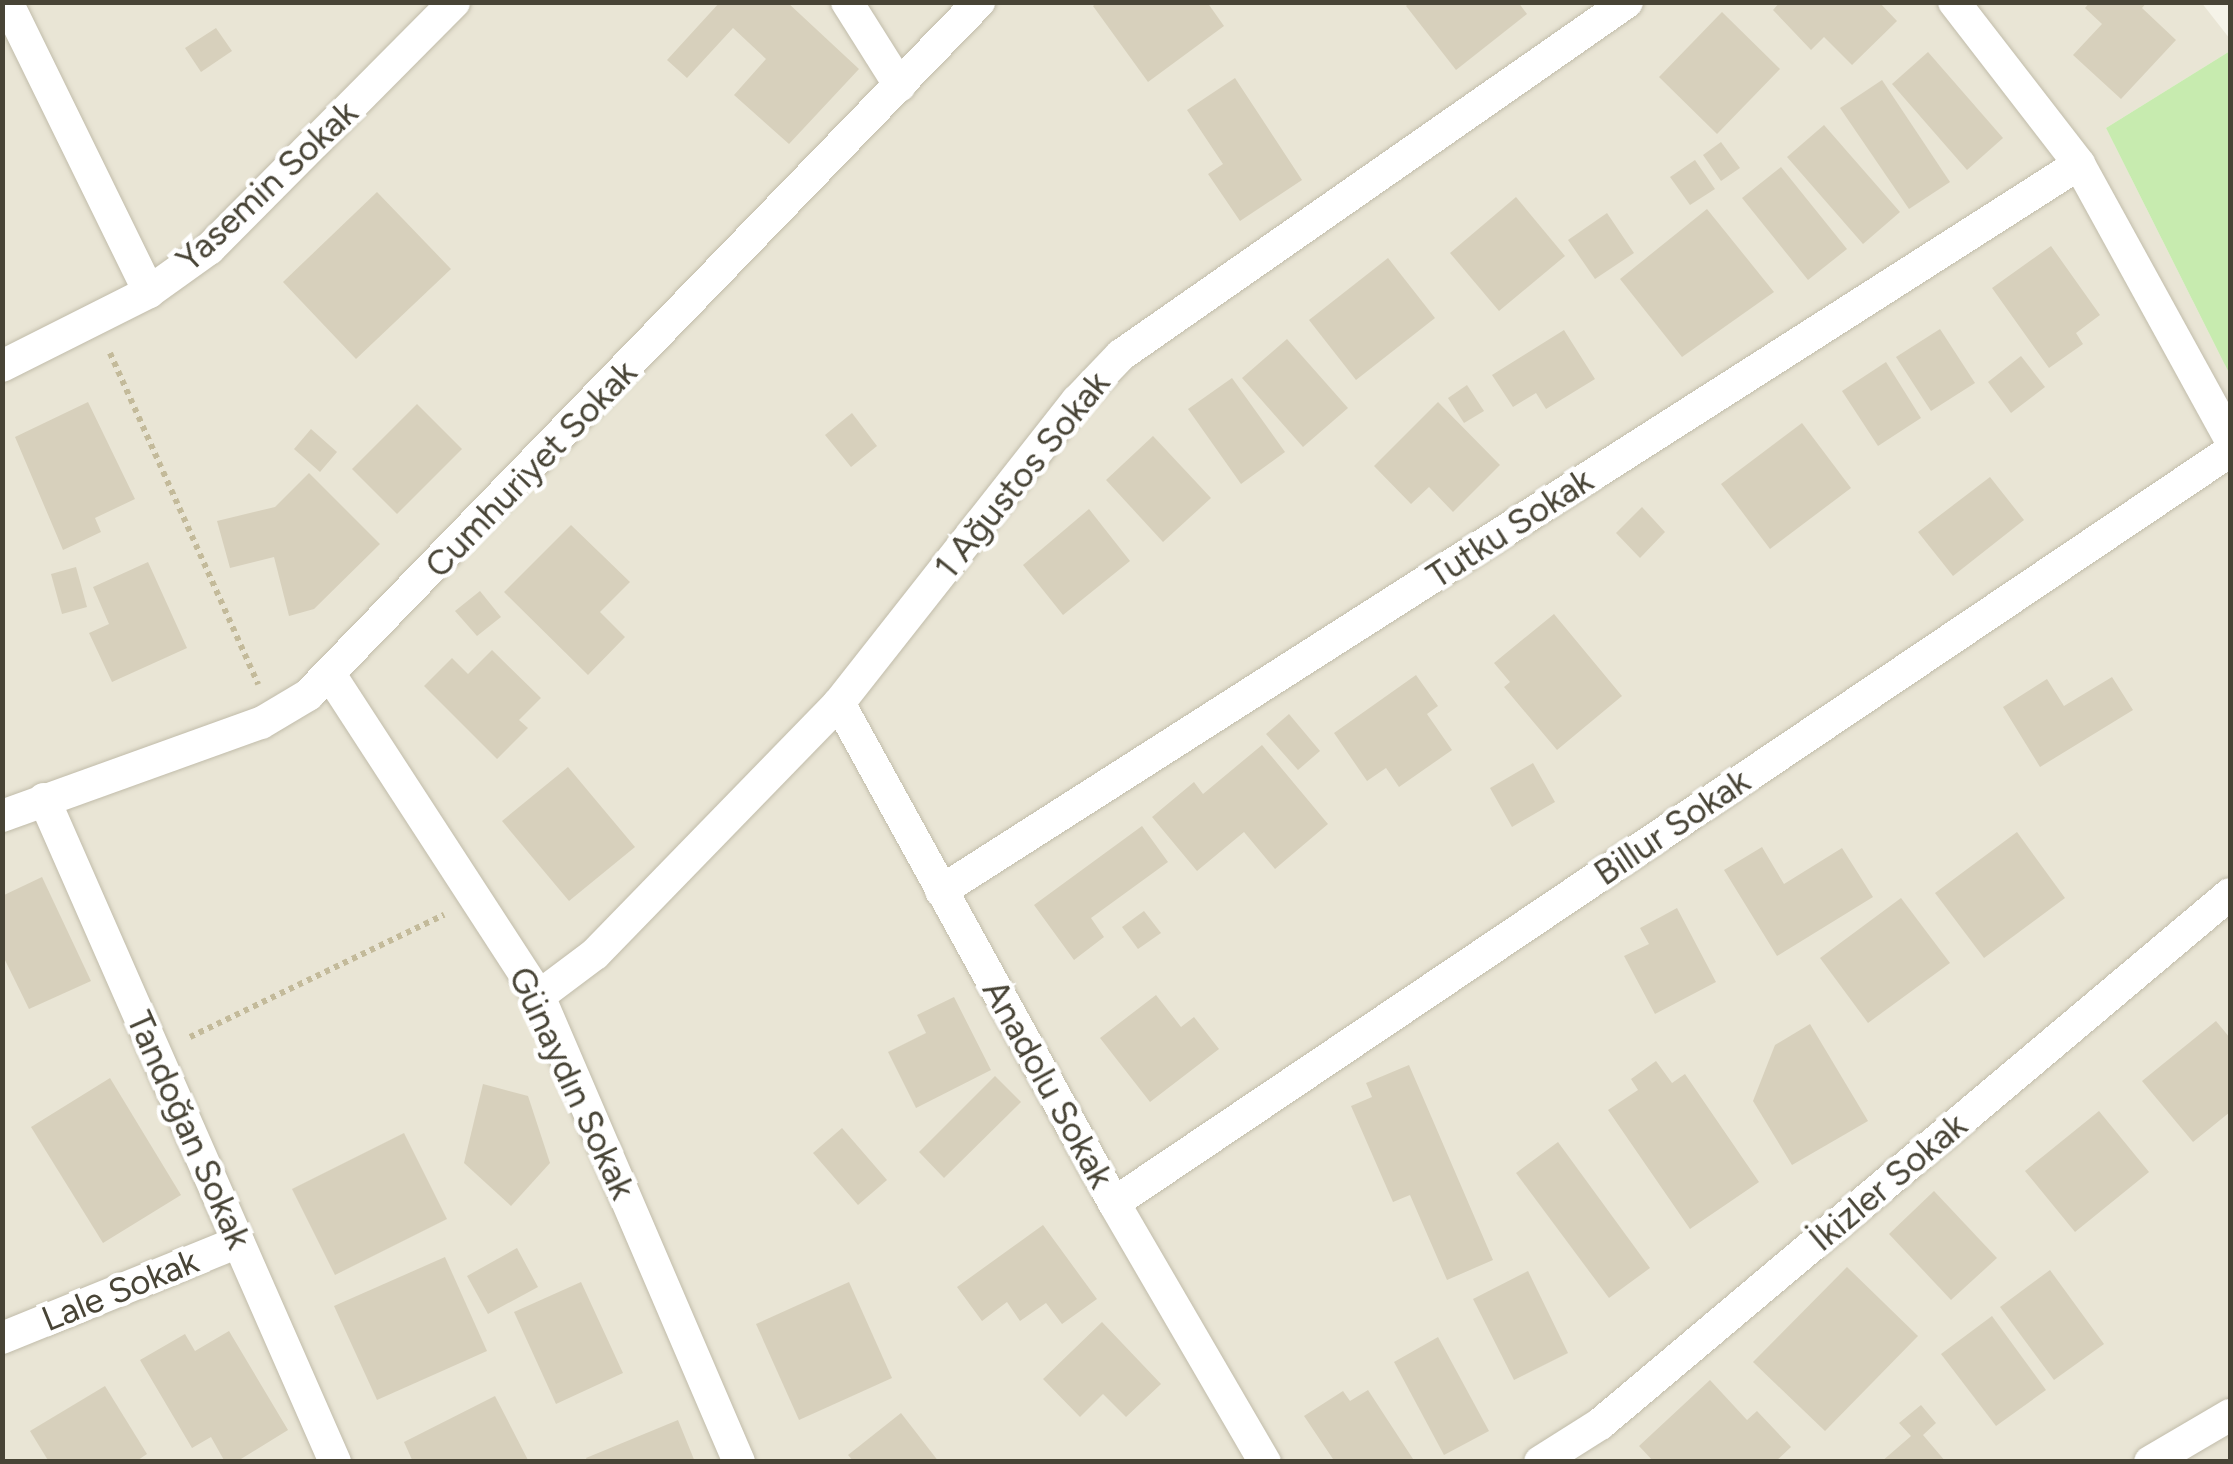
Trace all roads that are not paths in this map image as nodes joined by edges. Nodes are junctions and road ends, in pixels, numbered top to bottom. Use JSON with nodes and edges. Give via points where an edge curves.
{"nodes":[{"id":1,"x":7,"y":2,"type":"edge"},
{"id":2,"x":454,"y":2,"type":"edge"},
{"id":3,"x":848,"y":2,"type":"edge"},
{"id":4,"x":979,"y":2,"type":"edge"},
{"id":5,"x":1627,"y":2,"type":"edge"},
{"id":6,"x":1954,"y":2,"type":"edge"},
{"id":7,"x":900,"y":86,"type":"junction"},
{"id":8,"x":2079,"y":164,"type":"junction"},
{"id":9,"x":149,"y":292,"type":"junction"},
{"id":10,"x":2,"y":366,"type":"edge"},
{"id":11,"x":2230,"y":439,"type":"edge"},
{"id":12,"x":2230,"y":450,"type":"edge"},
{"id":13,"x":331,"y":676,"type":"junction"},
{"id":14,"x":839,"y":703,"type":"junction"},
{"id":15,"x":44,"y":800,"type":"junction"},
{"id":16,"x":2,"y":816,"type":"edge"},
{"id":17,"x":941,"y":891,"type":"junction"},
{"id":18,"x":2230,"y":894,"type":"edge"},
{"id":19,"x":539,"y":996,"type":"junction"},
{"id":20,"x":1114,"y":1203,"type":"junction"},
{"id":21,"x":238,"y":1242,"type":"junction"},
{"id":22,"x":2,"y":1338,"type":"edge"},
{"id":23,"x":2230,"y":1416,"type":"edge"},
{"id":24,"x":334,"y":1462,"type":"edge"},
{"id":25,"x":739,"y":1462,"type":"edge"},
{"id":26,"x":1265,"y":1462,"type":"edge"},
{"id":27,"x":1540,"y":1462,"type":"edge"},
{"id":28,"x":2150,"y":1462,"type":"edge"}],
"edges":[{"from":1,"to":9,"type":"street"},
{"from":2,"to":9,"type":"street","name":"Yasemin Sokak","via":[[238,222]]},
{"from":3,"to":7,"type":"street"},
{"from":4,"to":7,"type":"street","name":"Cumhuriyet Sokak"},
{"from":5,"to":14,"type":"street","name":"1 Ağustos Sokak","via":[[1122,355],[1076,401]]},
{"from":6,"to":8,"type":"street"},
{"from":7,"to":13,"type":"street","name":"Cumhuriyet Sokak"},
{"from":8,"to":11,"type":"street"},
{"from":8,"to":17,"type":"street","name":"Tutku Sokak"},
{"from":9,"to":10,"type":"street","name":"Yasemin Sokak"},
{"from":12,"to":20,"type":"street","name":"Billur Sokak"},
{"from":13,"to":15,"type":"street","name":"Cumhuriyet Sokak","via":[[273,717]]},
{"from":13,"to":19,"type":"street","name":"Günaydın Sokak"},
{"from":14,"to":17,"type":"street","name":"Anadolu Sokak"},
{"from":14,"to":19,"type":"street","name":"1 Ağustos Sokak","via":[[594,954]]},
{"from":15,"to":16,"type":"street","name":"Cumhuriyet Sokak"},
{"from":15,"to":21,"type":"street","name":"Tandoğan Sokak"},
{"from":17,"to":20,"type":"street","name":"Anadolu Sokak"},
{"from":18,"to":27,"type":"street","name":"İkizler Sokak","via":[[1600,1424]]},
{"from":19,"to":25,"type":"street","name":"Günaydın Sokak"},
{"from":20,"to":26,"type":"street","name":"Anadolu Sokak"},
{"from":21,"to":22,"type":"street","name":"Lale Sokak"},
{"from":21,"to":24,"type":"street","name":"Tandoğan Sokak"},
{"from":23,"to":28,"type":"street"}]}
